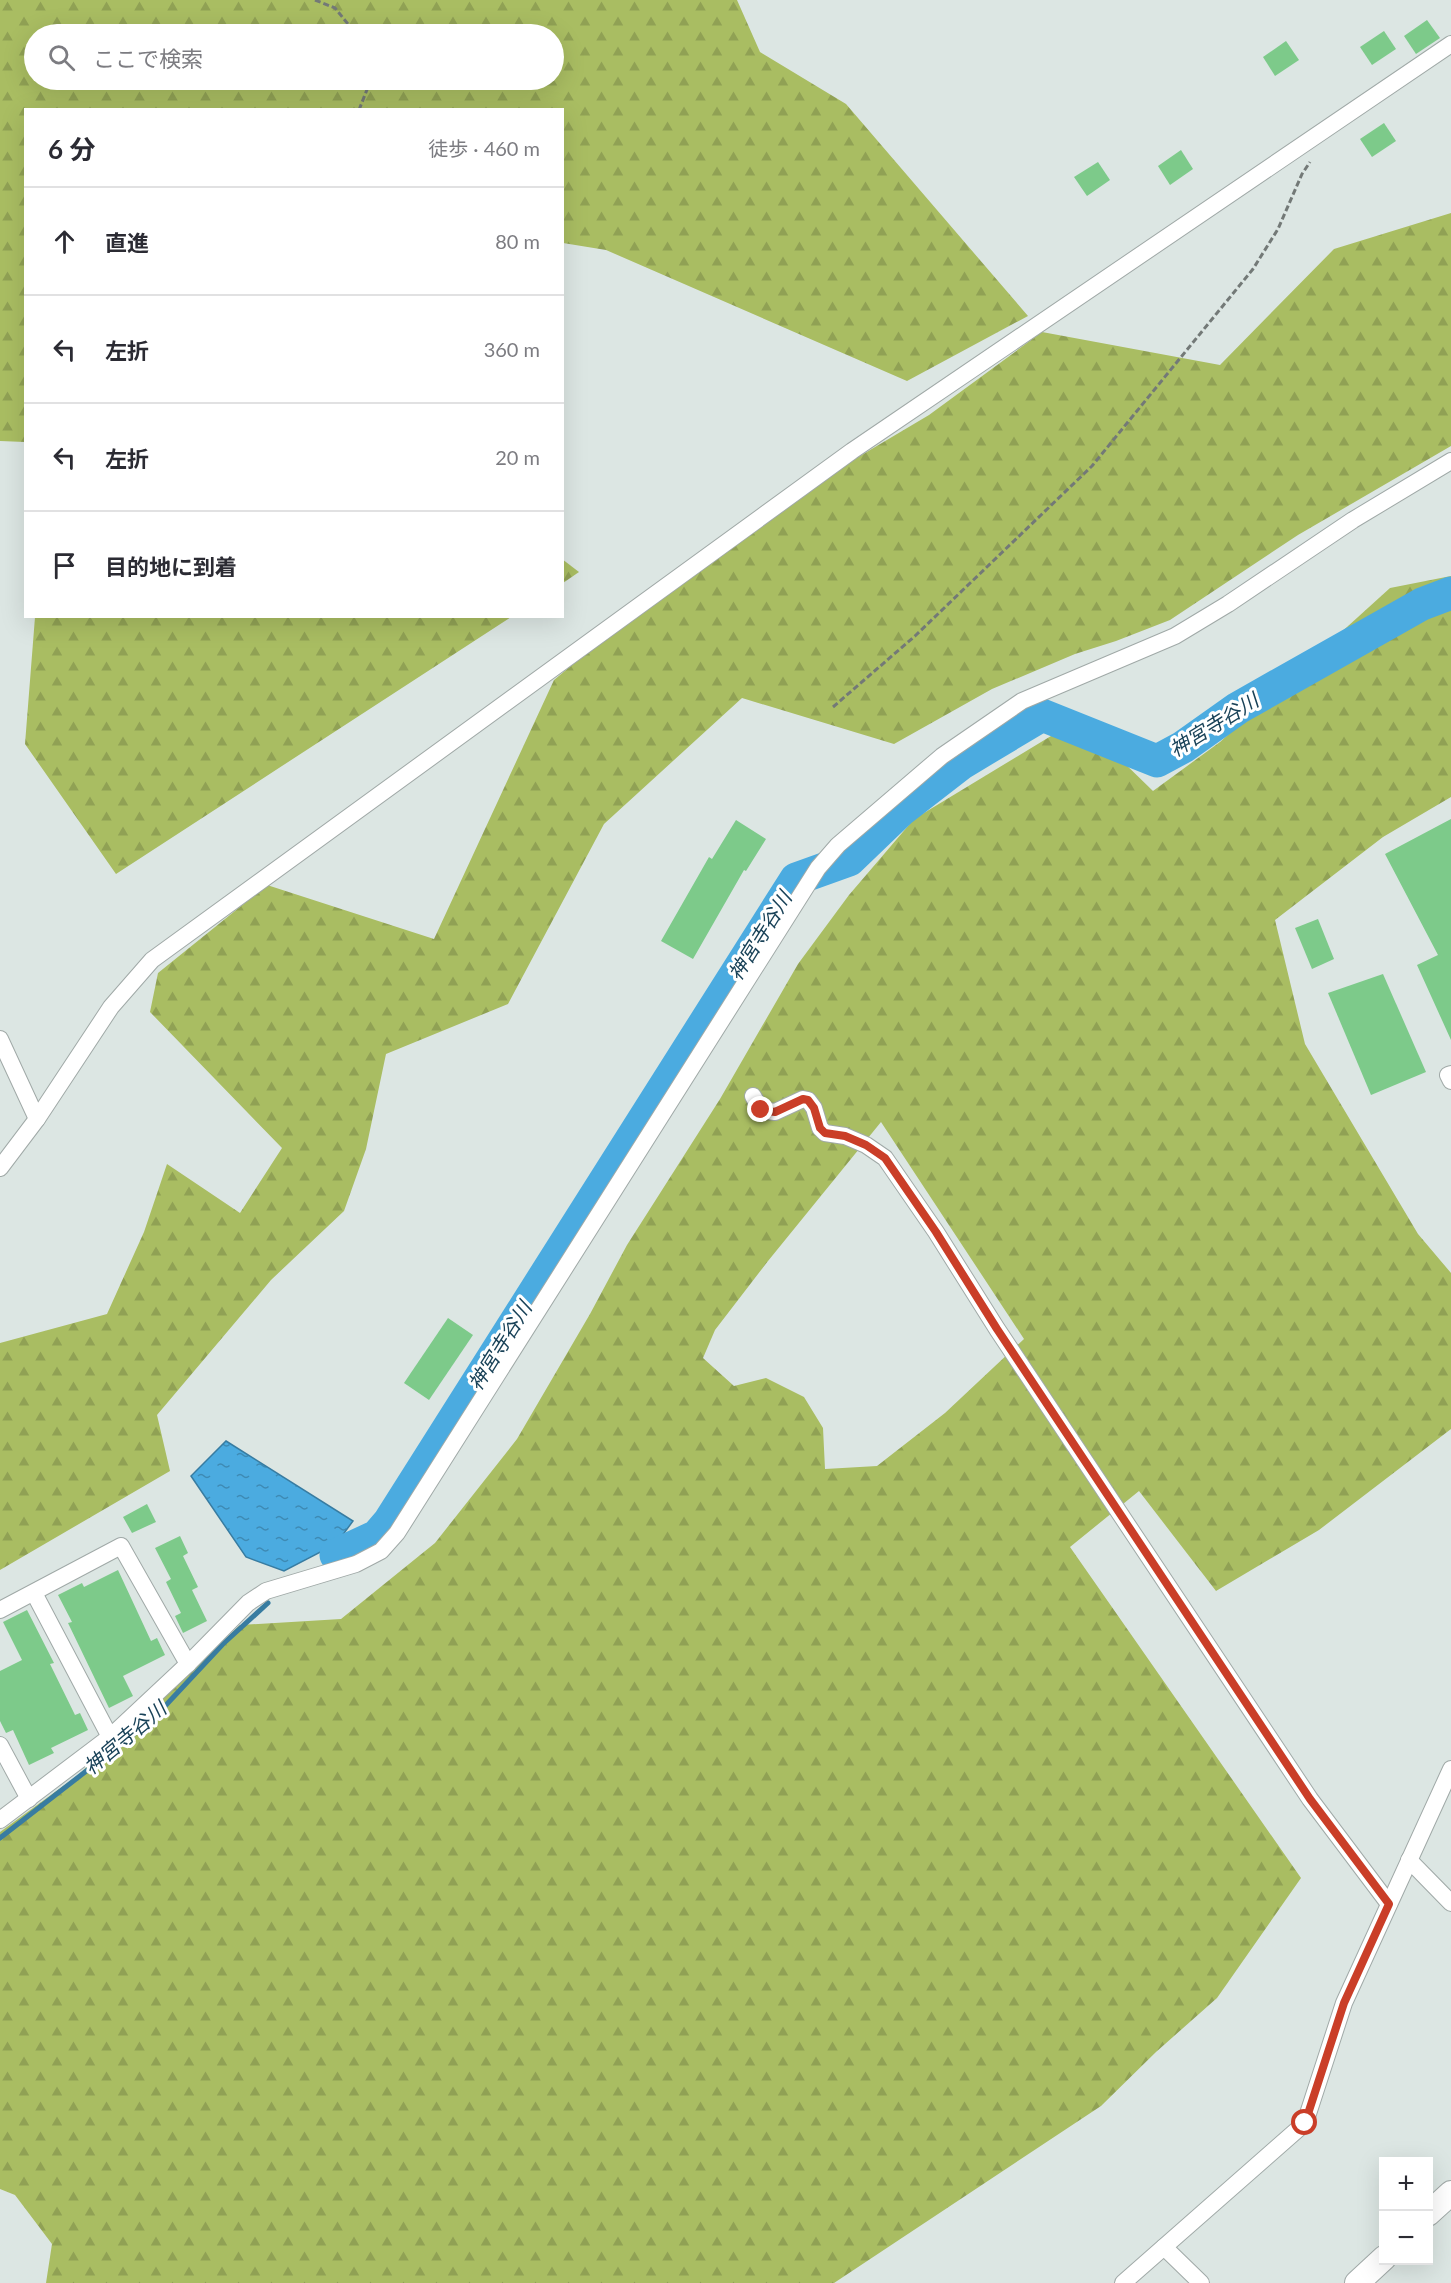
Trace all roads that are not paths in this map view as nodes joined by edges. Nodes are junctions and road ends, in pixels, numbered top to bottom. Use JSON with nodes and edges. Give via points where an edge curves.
{"nodes":[{"id":1,"x":1451,"y":44,"type":"edge"},
{"id":2,"x":1451,"y":461,"type":"edge"},
{"id":3,"x":0,"y":1039,"type":"edge"},
{"id":4,"x":1451,"y":1074,"type":"edge"},
{"id":5,"x":1451,"y":1081,"type":"edge"},
{"id":6,"x":753,"y":1096,"type":"dead end"},
{"id":7,"x":37,"y":1119,"type":"junction"},
{"id":8,"x":0,"y":1168,"type":"edge"},
{"id":9,"x":34,"y":1593,"type":"junction"},
{"id":10,"x":0,"y":1610,"type":"edge"},
{"id":11,"x":188,"y":1664,"type":"junction"},
{"id":12,"x":110,"y":1737,"type":"junction"},
{"id":13,"x":0,"y":1745,"type":"edge"},
{"id":14,"x":1451,"y":1769,"type":"edge"},
{"id":15,"x":28,"y":1799,"type":"junction"},
{"id":16,"x":0,"y":1820,"type":"edge"},
{"id":17,"x":1409,"y":1860,"type":"junction"},
{"id":18,"x":1451,"y":1903,"type":"edge"},
{"id":19,"x":1389,"y":1904,"type":"junction"},
{"id":20,"x":1451,"y":2193,"type":"edge"},
{"id":21,"x":1431,"y":2211,"type":"edge"},
{"id":22,"x":1164,"y":2247,"type":"junction"},
{"id":23,"x":1379,"y":2262,"type":"edge"},
{"id":24,"x":1123,"y":2283,"type":"edge"},
{"id":25,"x":1200,"y":2283,"type":"edge"},
{"id":26,"x":1357,"y":2283,"type":"edge"}],
"edges":[{"from":1,"to":7,"type":"street","via":[[852,451],[152,960],[111,1007]]},
{"from":2,"to":11,"type":"street","via":[[1175,636],[1022,701],[942,756],[838,845],[818,868],[398,1533],[381,1551],[356,1564],[266,1591],[248,1603]]},
{"from":3,"to":7,"type":"street"},
{"from":4,"to":5,"type":"street"},
{"from":6,"to":19,"type":"street","via":[[761,1110],[769,1112],[808,1100],[825,1133],[845,1136],[885,1158],[1310,1799]]},
{"from":7,"to":8,"type":"street"},
{"from":9,"to":10,"type":"street"},
{"from":9,"to":11,"type":"street","via":[[121,1546]]},
{"from":9,"to":12,"type":"street"},
{"from":11,"to":12,"type":"street"},
{"from":12,"to":15,"type":"street"},
{"from":13,"to":15,"type":"street"},
{"from":14,"to":17,"type":"street"},
{"from":15,"to":16,"type":"street"},
{"from":17,"to":18,"type":"street"},
{"from":17,"to":19,"type":"street"},
{"from":19,"to":22,"type":"street","via":[[1344,2003],[1305,2123]]},
{"from":20,"to":21,"type":"main road"},
{"from":22,"to":24,"type":"street"},
{"from":22,"to":25,"type":"street"},
{"from":23,"to":26,"type":"main road"}]}
